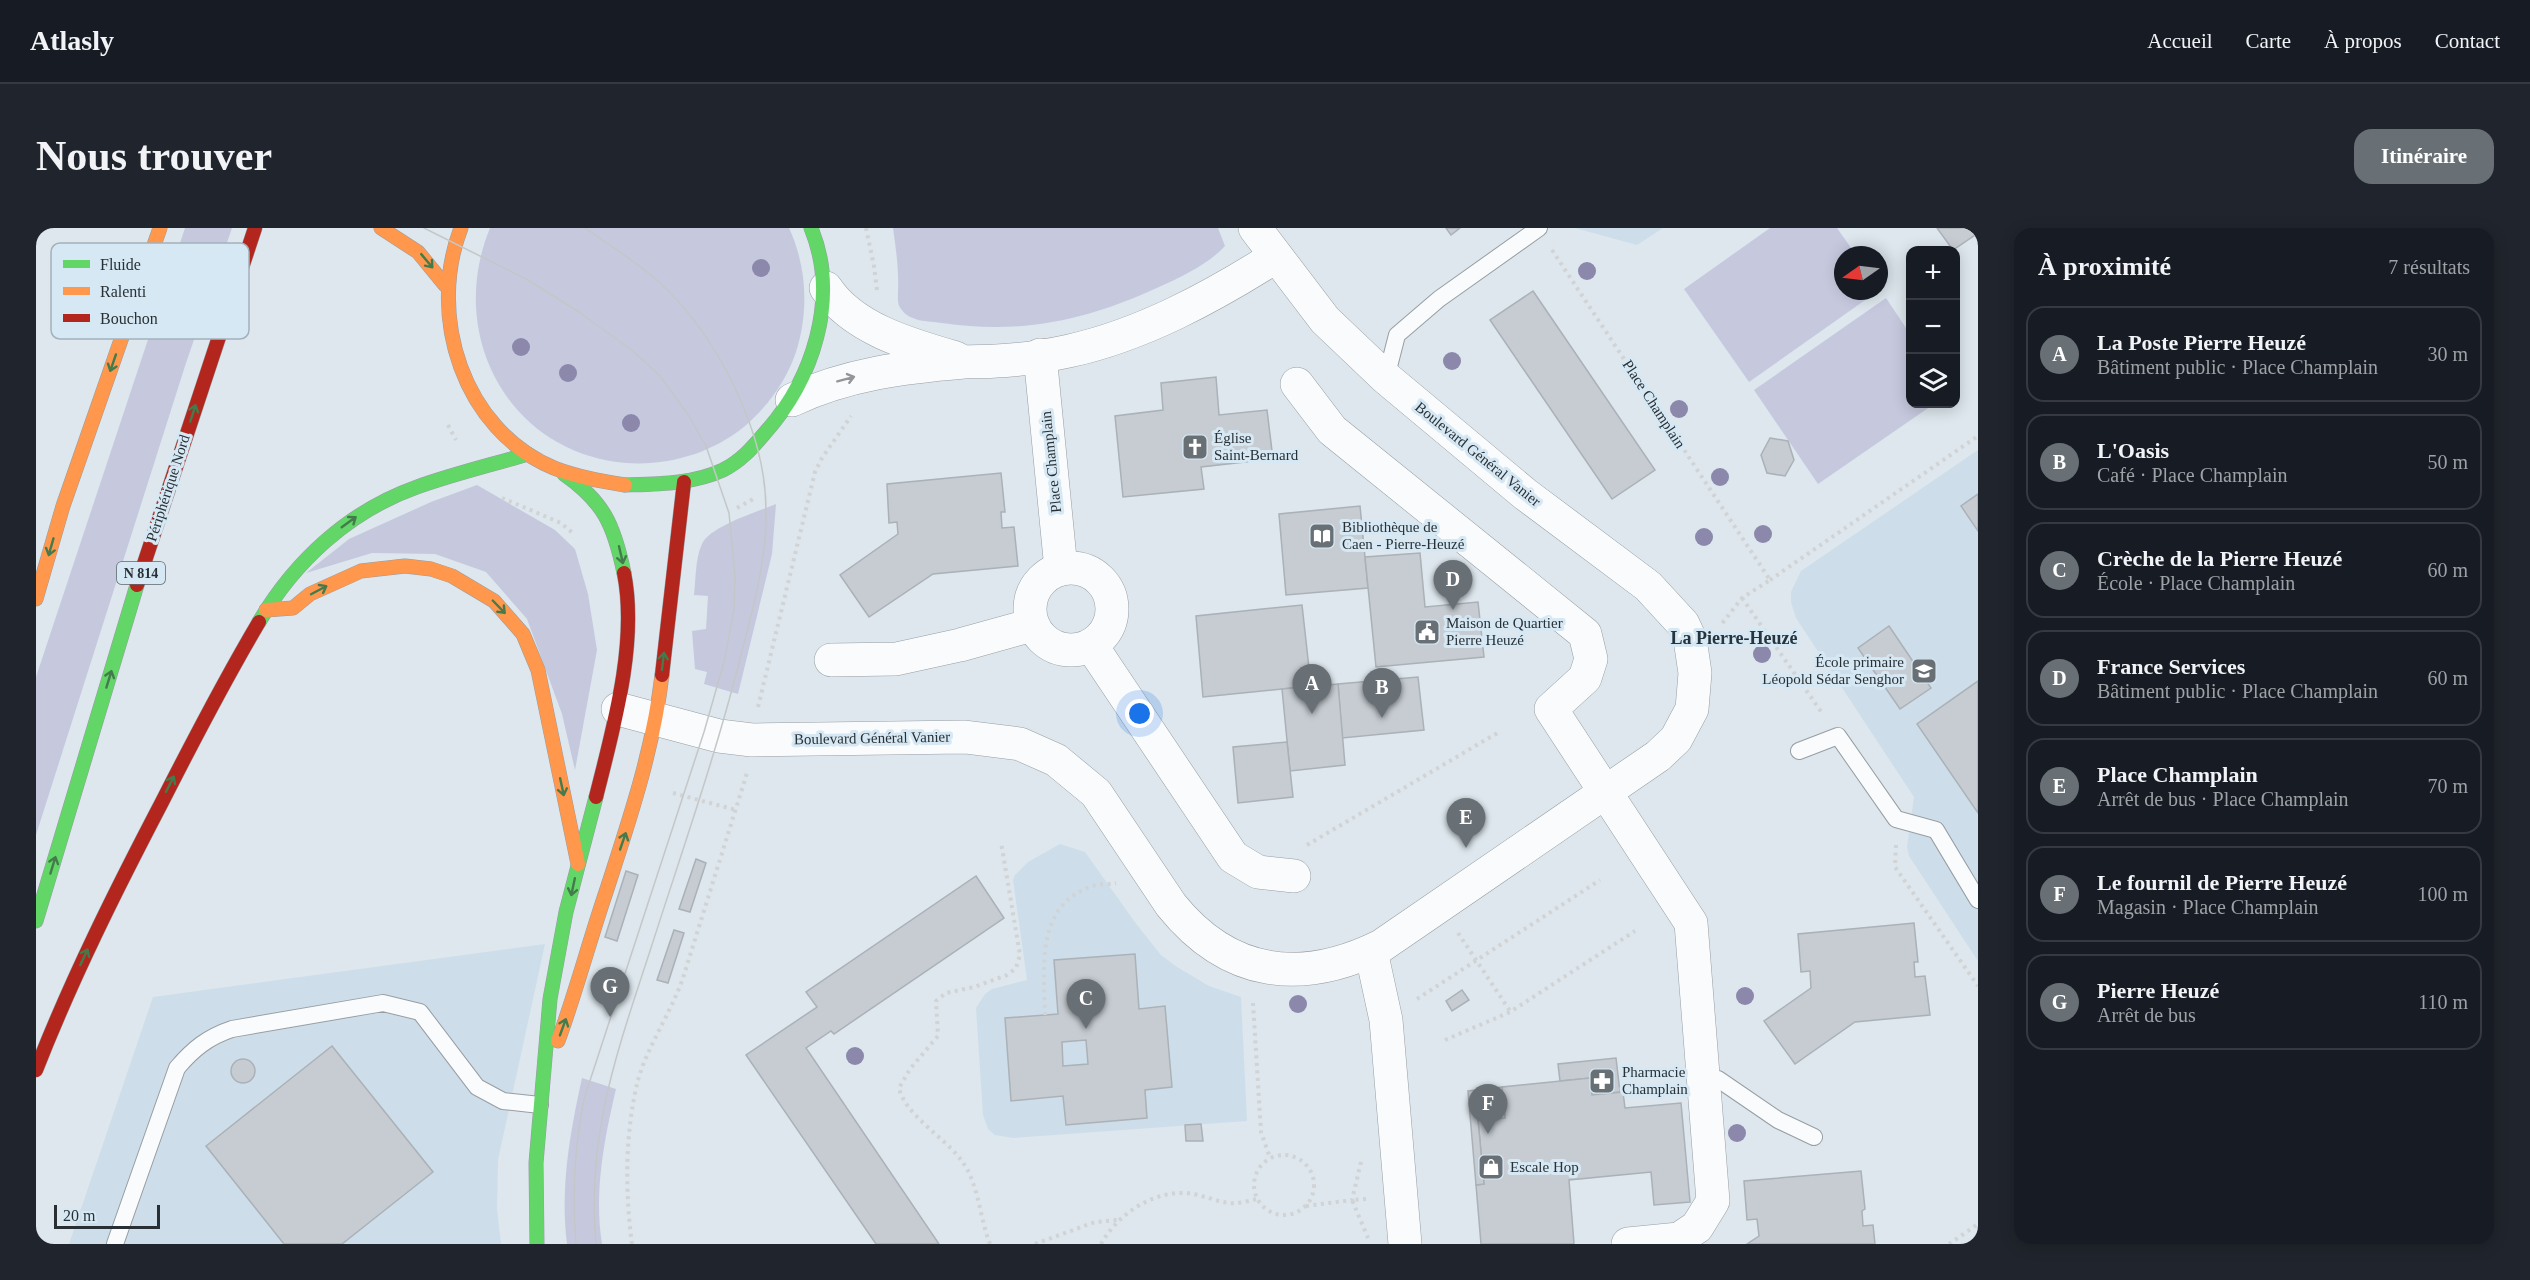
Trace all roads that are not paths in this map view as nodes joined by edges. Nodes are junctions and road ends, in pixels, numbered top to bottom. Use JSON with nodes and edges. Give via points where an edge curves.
{"nodes":[{"id":1,"x":160,"y":228,"type":"edge"},
{"id":2,"x":255,"y":228,"type":"edge"},
{"id":3,"x":381,"y":228,"type":"edge"},
{"id":4,"x":461,"y":228,"type":"edge"},
{"id":5,"x":1255,"y":228,"type":"edge"},
{"id":6,"x":1538,"y":228,"type":"edge"},
{"id":7,"x":815,"y":232,"type":"edge"},
{"id":8,"x":155,"y":243,"type":"edge"},
{"id":9,"x":249,"y":246,"type":"edge"},
{"id":10,"x":1275,"y":257,"type":"junction"},
{"id":11,"x":446,"y":285,"type":"junction"},
{"id":12,"x":826,"y":288,"type":"junction"},
{"id":13,"x":121,"y":339,"type":"edge"},
{"id":14,"x":218,"y":339,"type":"edge"},
{"id":15,"x":1040,"y":355,"type":"junction"},
{"id":16,"x":967,"y":361,"type":"junction"},
{"id":17,"x":1386,"y":378,"type":"junction"},
{"id":18,"x":1297,"y":384,"type":"dead end"},
{"id":19,"x":792,"y":400,"type":"junction"},
{"id":20,"x":528,"y":454,"type":"junction"},
{"id":21,"x":564,"y":474,"type":"junction"},
{"id":22,"x":684,"y":482,"type":"junction"},
{"id":23,"x":63,"y":506,"type":"junction"},
{"id":24,"x":43,"y":529,"type":"dead end"},
{"id":25,"x":1061,"y":569,"type":"junction"},
{"id":26,"x":625,"y":579,"type":"junction"},
{"id":27,"x":36,"y":599,"type":"edge"},
{"id":28,"x":266,"y":610,"type":"junction"},
{"id":29,"x":1032,"y":625,"type":"junction"},
{"id":30,"x":1091,"y":645,"type":"junction"},
{"id":31,"x":639,"y":660,"type":"dead end"},
{"id":32,"x":831,"y":660,"type":"dead end"},
{"id":33,"x":637,"y":711,"type":"junction"},
{"id":34,"x":1799,"y":751,"type":"dead end"},
{"id":35,"x":1605,"y":792,"type":"junction"},
{"id":36,"x":578,"y":864,"type":"junction"},
{"id":37,"x":1294,"y":876,"type":"dead end"},
{"id":38,"x":1978,"y":900,"type":"edge"},
{"id":39,"x":36,"y":921,"type":"edge"},
{"id":40,"x":1371,"y":951,"type":"junction"},
{"id":41,"x":36,"y":1070,"type":"edge"},
{"id":42,"x":1703,"y":1078,"type":"junction"},
{"id":43,"x":544,"y":1082,"type":"junction"},
{"id":44,"x":540,"y":1105,"type":"junction"},
{"id":45,"x":1814,"y":1137,"type":"dead end"},
{"id":46,"x":115,"y":1244,"type":"edge"},
{"id":47,"x":537,"y":1244,"type":"edge"},
{"id":48,"x":1405,"y":1244,"type":"edge"},
{"id":49,"x":1628,"y":1244,"type":"edge"}],
"edges":[{"from":1,"to":8,"type":"main road","one_way":true},
{"from":9,"to":2,"type":"main road","name":"Périphérique Nord","number":"N 814","one_way":true},
{"from":3,"to":11,"type":"main road","one_way":true,"via":[[425,256]]},
{"from":4,"to":11,"type":"main road"},
{"from":5,"to":10,"type":"street","name":"Boulevard Général Vanier"},
{"from":6,"to":17,"type":"lane","via":[[1439,299],[1397,335]]},
{"from":7,"to":12,"type":"main road"},
{"from":10,"to":15,"type":"street","via":[[1228,286],[1134,331]]},
{"from":10,"to":17,"type":"street","name":"Boulevard Général Vanier","via":[[1324,320]]},
{"from":11,"to":20,"type":"main road","via":[[452,347],[464,377],[493,423]]},
{"from":12,"to":16,"type":"street","via":[[860,322]]},
{"from":12,"to":19,"type":"main road","via":[[819,330]]},
{"from":13,"to":23,"type":"main road","one_way":true},
{"from":39,"to":14,"type":"main road","name":"Périphérique Nord","number":"N 814","one_way":true,"via":[[148,549]]},
{"from":15,"to":16,"type":"street"},
{"from":15,"to":25,"type":"street","name":"Place Champlain"},
{"from":19,"to":16,"type":"street","one_way":true,"via":[[849,378]]},
{"from":17,"to":35,"type":"street","name":"Boulevard Général Vanier","via":[[1525,494],[1648,586],[1677,616],[1704,634],[1692,709],[1676,739]]},
{"from":18,"to":35,"type":"street","via":[[1332,430],[1585,634],[1591,659],[1585,678],[1551,709]]},
{"from":19,"to":22,"type":"main road","via":[[742,459],[716,473]]},
{"from":20,"to":21,"type":"main road"},
{"from":28,"to":20,"type":"main road","one_way":true,"via":[[291,574],[350,520],[416,487]]},
{"from":21,"to":22,"type":"main road","via":[[613,486]]},
{"from":21,"to":26,"type":"main road","one_way":true,"via":[[590,493],[602,508],[619,546]]},
{"from":33,"to":22,"type":"main road","one_way":true},
{"from":23,"to":24,"type":"main road"},
{"from":23,"to":27,"type":"main road","one_way":true},
{"from":25,"to":29,"type":"street","via":[[1049,574],[1031,596]]},
{"from":25,"to":30,"type":"street","via":[[1087,571],[1107,588],[1109,626]]},
{"from":26,"to":31,"type":"main road","via":[[640,639]]},
{"from":26,"to":33,"type":"main road"},
{"from":28,"to":36,"type":"main road","one_way":true,"via":[[293,608],[318,590],[361,571],[405,566],[452,576],[494,601],[523,634],[538,670]]},
{"from":41,"to":28,"type":"main road","one_way":true,"via":[[59,1010],[138,846],[214,699]]},
{"from":29,"to":30,"type":"street","via":[[1050,646],[1064,651]]},
{"from":29,"to":32,"type":"street","via":[[896,659]]},
{"from":30,"to":37,"type":"street","via":[[1233,857],[1258,872]]},
{"from":33,"to":36,"type":"main road"},
{"from":33,"to":40,"type":"street","name":"Boulevard Général Vanier","via":[[719,736],[752,740],[965,736],[1020,744],[1056,760],[1096,793],[1185,923],[1224,953],[1251,965],[1299,969]]},
{"from":43,"to":33,"type":"main road","one_way":true,"via":[[633,812]]},
{"from":34,"to":38,"type":"lane","via":[[1838,736],[1896,819],[1936,830]]},
{"from":35,"to":40,"type":"street"},
{"from":35,"to":42,"type":"street","via":[[1691,923]]},
{"from":36,"to":43,"type":"main road","one_way":true,"via":[[551,988]]},
{"from":40,"to":48,"type":"street","via":[[1386,1020]]},
{"from":42,"to":45,"type":"lane","via":[[1718,1079],[1778,1120]]},
{"from":42,"to":49,"type":"street","via":[[1713,1201],[1697,1227],[1679,1239]]},
{"from":43,"to":44,"type":"main road"},
{"from":44,"to":46,"type":"lane","via":[[503,1101],[477,1087],[420,1012],[383,1003],[232,1029],[193,1049],[177,1068]]},
{"from":44,"to":47,"type":"main road","via":[[533,1173]]}]}
